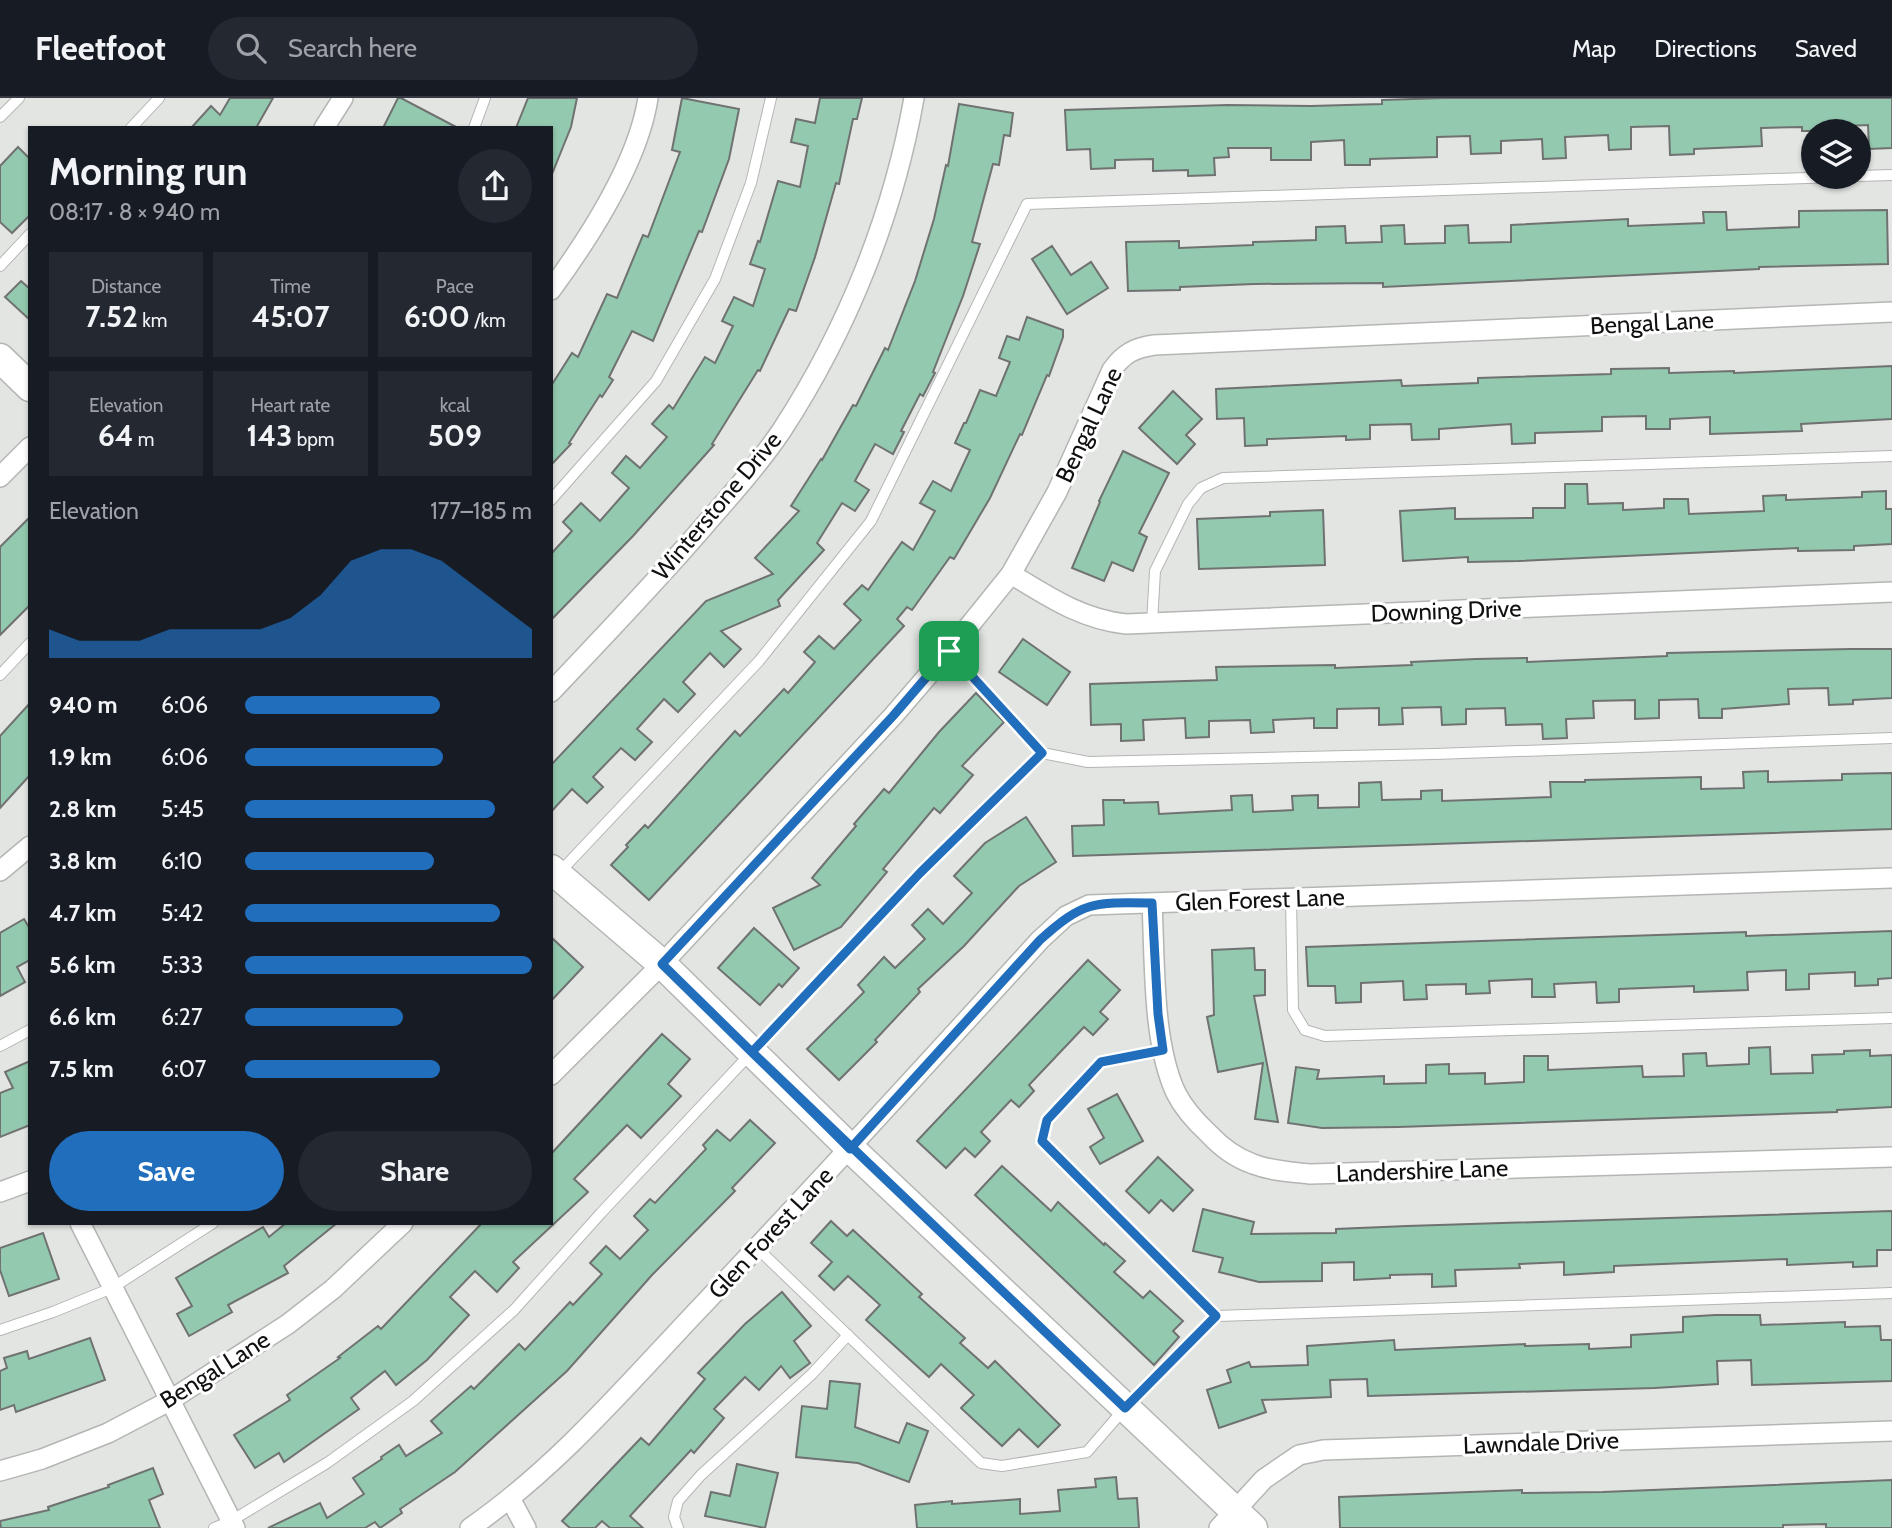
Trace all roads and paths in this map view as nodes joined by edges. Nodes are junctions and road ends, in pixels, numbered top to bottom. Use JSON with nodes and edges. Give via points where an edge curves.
{"nodes":[{"id":1,"x":19,"y":98,"type":"edge"},
{"id":2,"x":159,"y":98,"type":"edge"},
{"id":3,"x":343,"y":98,"type":"edge"},
{"id":4,"x":485,"y":98,"type":"edge"},
{"id":5,"x":648,"y":98,"type":"edge"},
{"id":6,"x":771,"y":98,"type":"edge"},
{"id":7,"x":914,"y":98,"type":"edge"},
{"id":8,"x":0,"y":117,"type":"edge"},
{"id":9,"x":133,"y":126,"type":"edge"},
{"id":10,"x":325,"y":126,"type":"edge"},
{"id":11,"x":475,"y":126,"type":"edge"},
{"id":12,"x":1892,"y":175,"type":"edge"},
{"id":13,"x":1871,"y":176,"type":"edge"},
{"id":14,"x":1801,"y":178,"type":"edge"},
{"id":15,"x":28,"y":236,"type":"edge"},
{"id":16,"x":0,"y":266,"type":"edge"},
{"id":17,"x":553,"y":287,"type":"edge"},
{"id":18,"x":1892,"y":312,"type":"edge"},
{"id":19,"x":0,"y":358,"type":"edge"},
{"id":20,"x":28,"y":385,"type":"edge"},
{"id":21,"x":28,"y":449,"type":"edge"},
{"id":22,"x":1892,"y":456,"type":"edge"},
{"id":23,"x":0,"y":477,"type":"edge"},
{"id":24,"x":553,"y":498,"type":"edge"},
{"id":25,"x":1011,"y":574,"type":"junction"},
{"id":26,"x":1892,"y":592,"type":"edge"},
{"id":27,"x":1152,"y":623,"type":"junction"},
{"id":28,"x":28,"y":645,"type":"edge"},
{"id":29,"x":949,"y":651,"type":"junction"},
{"id":30,"x":0,"y":676,"type":"edge"},
{"id":31,"x":553,"y":690,"type":"edge"},
{"id":32,"x":1892,"y":738,"type":"edge"},
{"id":33,"x":1042,"y":753,"type":"junction"},
{"id":34,"x":28,"y":848,"type":"edge"},
{"id":35,"x":0,"y":871,"type":"edge"},
{"id":36,"x":553,"y":874,"type":"edge"},
{"id":37,"x":1892,"y":878,"type":"edge"},
{"id":38,"x":1291,"y":899,"type":"junction"},
{"id":39,"x":1152,"y":903,"type":"junction"},
{"id":40,"x":662,"y":964,"type":"junction"},
{"id":41,"x":1892,"y":1018,"type":"edge"},
{"id":42,"x":28,"y":1031,"type":"edge"},
{"id":43,"x":0,"y":1046,"type":"edge"},
{"id":44,"x":1163,"y":1050,"type":"junction"},
{"id":45,"x":752,"y":1052,"type":"junction"},
{"id":46,"x":553,"y":1073,"type":"edge"},
{"id":47,"x":850,"y":1149,"type":"junction"},
{"id":48,"x":1892,"y":1157,"type":"edge"},
{"id":49,"x":28,"y":1182,"type":"edge"},
{"id":50,"x":0,"y":1192,"type":"edge"},
{"id":51,"x":81,"y":1225,"type":"edge"},
{"id":52,"x":210,"y":1225,"type":"edge"},
{"id":53,"x":401,"y":1225,"type":"edge"},
{"id":54,"x":757,"y":1248,"type":"junction"},
{"id":55,"x":113,"y":1288,"type":"junction"},
{"id":56,"x":1892,"y":1293,"type":"edge"},
{"id":57,"x":1216,"y":1316,"type":"junction"},
{"id":58,"x":0,"y":1330,"type":"edge"},
{"id":59,"x":848,"y":1335,"type":"junction"},
{"id":60,"x":169,"y":1401,"type":"junction"},
{"id":61,"x":1125,"y":1408,"type":"junction"},
{"id":62,"x":1892,"y":1431,"type":"edge"},
{"id":63,"x":0,"y":1471,"type":"edge"},
{"id":64,"x":510,"y":1500,"type":"junction"},
{"id":65,"x":1236,"y":1523,"type":"edge"},
{"id":66,"x":227,"y":1526,"type":"edge"},
{"id":67,"x":470,"y":1528,"type":"edge"},
{"id":68,"x":526,"y":1528,"type":"edge"},
{"id":69,"x":678,"y":1528,"type":"edge"}],
"edges":[{"from":1,"to":8,"type":"lane"},
{"from":2,"to":9,"type":"lane"},
{"from":3,"to":10,"type":"street"},
{"from":4,"to":11,"type":"lane"},
{"from":5,"to":17,"type":"street","via":[[635,143],[614,189],[588,240]]},
{"from":6,"to":24,"type":"lane","via":[[751,183],[715,279],[656,381]]},
{"from":7,"to":31,"type":"street","name":"Winterstone Drive","via":[[887,208],[867,265],[841,327],[787,421],[746,479]]},
{"from":12,"to":13,"type":"lane"},
{"from":14,"to":36,"type":"lane","via":[[1027,204],[871,522],[760,661]]},
{"from":15,"to":16,"type":"lane"},
{"from":18,"to":25,"type":"street","name":"Bengal Lane","via":[[1141,347],[1120,359],[1112,370],[1057,492]]},
{"from":19,"to":20,"type":"street"},
{"from":21,"to":23,"type":"street"},
{"from":22,"to":27,"type":"lane","via":[[1223,478],[1201,488],[1188,504],[1156,571]]},
{"from":25,"to":27,"type":"street","name":"Downing Drive","via":[[1087,617]]},
{"from":25,"to":29,"type":"street","name":"Bengal Lane"},
{"from":26,"to":27,"type":"street","name":"Downing Drive"},
{"from":28,"to":30,"type":"lane"},
{"from":29,"to":33,"type":"lane"},
{"from":29,"to":40,"type":"street","name":"Bengal Lane"},
{"from":32,"to":33,"type":"lane","via":[[1088,762]]},
{"from":33,"to":45,"type":"lane","via":[[920,873]]},
{"from":34,"to":35,"type":"street"},
{"from":36,"to":40,"type":"street"},
{"from":37,"to":38,"type":"street","name":"Glen Forest Lane"},
{"from":38,"to":39,"type":"street","name":"Glen Forest Lane"},
{"from":38,"to":41,"type":"lane","via":[[1293,1010],[1305,1030],[1325,1035]]},
{"from":39,"to":44,"type":"street","name":"Landershire Lane"},
{"from":39,"to":47,"type":"street","name":"Glen Forest Lane","via":[[1089,905],[1066,916]]},
{"from":40,"to":45,"type":"street"},
{"from":40,"to":46,"type":"street","name":"Bengal Lane"},
{"from":42,"to":43,"type":"lane"},
{"from":44,"to":48,"type":"street","name":"Landershire Lane","via":[[1176,1093],[1189,1115],[1221,1147],[1272,1170],[1310,1174]]},
{"from":44,"to":57,"type":"lane","via":[[1101,1062],[1047,1120],[1042,1141]]},
{"from":45,"to":47,"type":"street"},
{"from":45,"to":66,"type":"lane","via":[[514,1310],[413,1401]]},
{"from":47,"to":54,"type":"street","name":"Glen Forest Lane"},
{"from":47,"to":61,"type":"street"},
{"from":49,"to":50,"type":"street"},
{"from":51,"to":55,"type":"street"},
{"from":52,"to":55,"type":"lane"},
{"from":53,"to":60,"type":"street","name":"Bengal Lane","via":[[288,1324]]},
{"from":54,"to":59,"type":"lane"},
{"from":54,"to":64,"type":"street","name":"Glen Forest Lane","via":[[574,1441]]},
{"from":55,"to":58,"type":"lane"},
{"from":55,"to":60,"type":"street"},
{"from":56,"to":57,"type":"lane"},
{"from":57,"to":61,"type":"lane"},
{"from":59,"to":61,"type":"lane","via":[[981,1463],[1002,1466],[1087,1452]]},
{"from":59,"to":69,"type":"lane","via":[[678,1501],[674,1517]]},
{"from":60,"to":63,"type":"street","name":"Bengal Lane","via":[[108,1433]]},
{"from":60,"to":66,"type":"street"},
{"from":61,"to":65,"type":"street"},
{"from":62,"to":65,"type":"street","name":"Lawndale Drive","via":[[1323,1450],[1299,1455],[1264,1479]]},
{"from":64,"to":67,"type":"street","name":"Glen Forest Lane"},
{"from":64,"to":68,"type":"street"}]}
